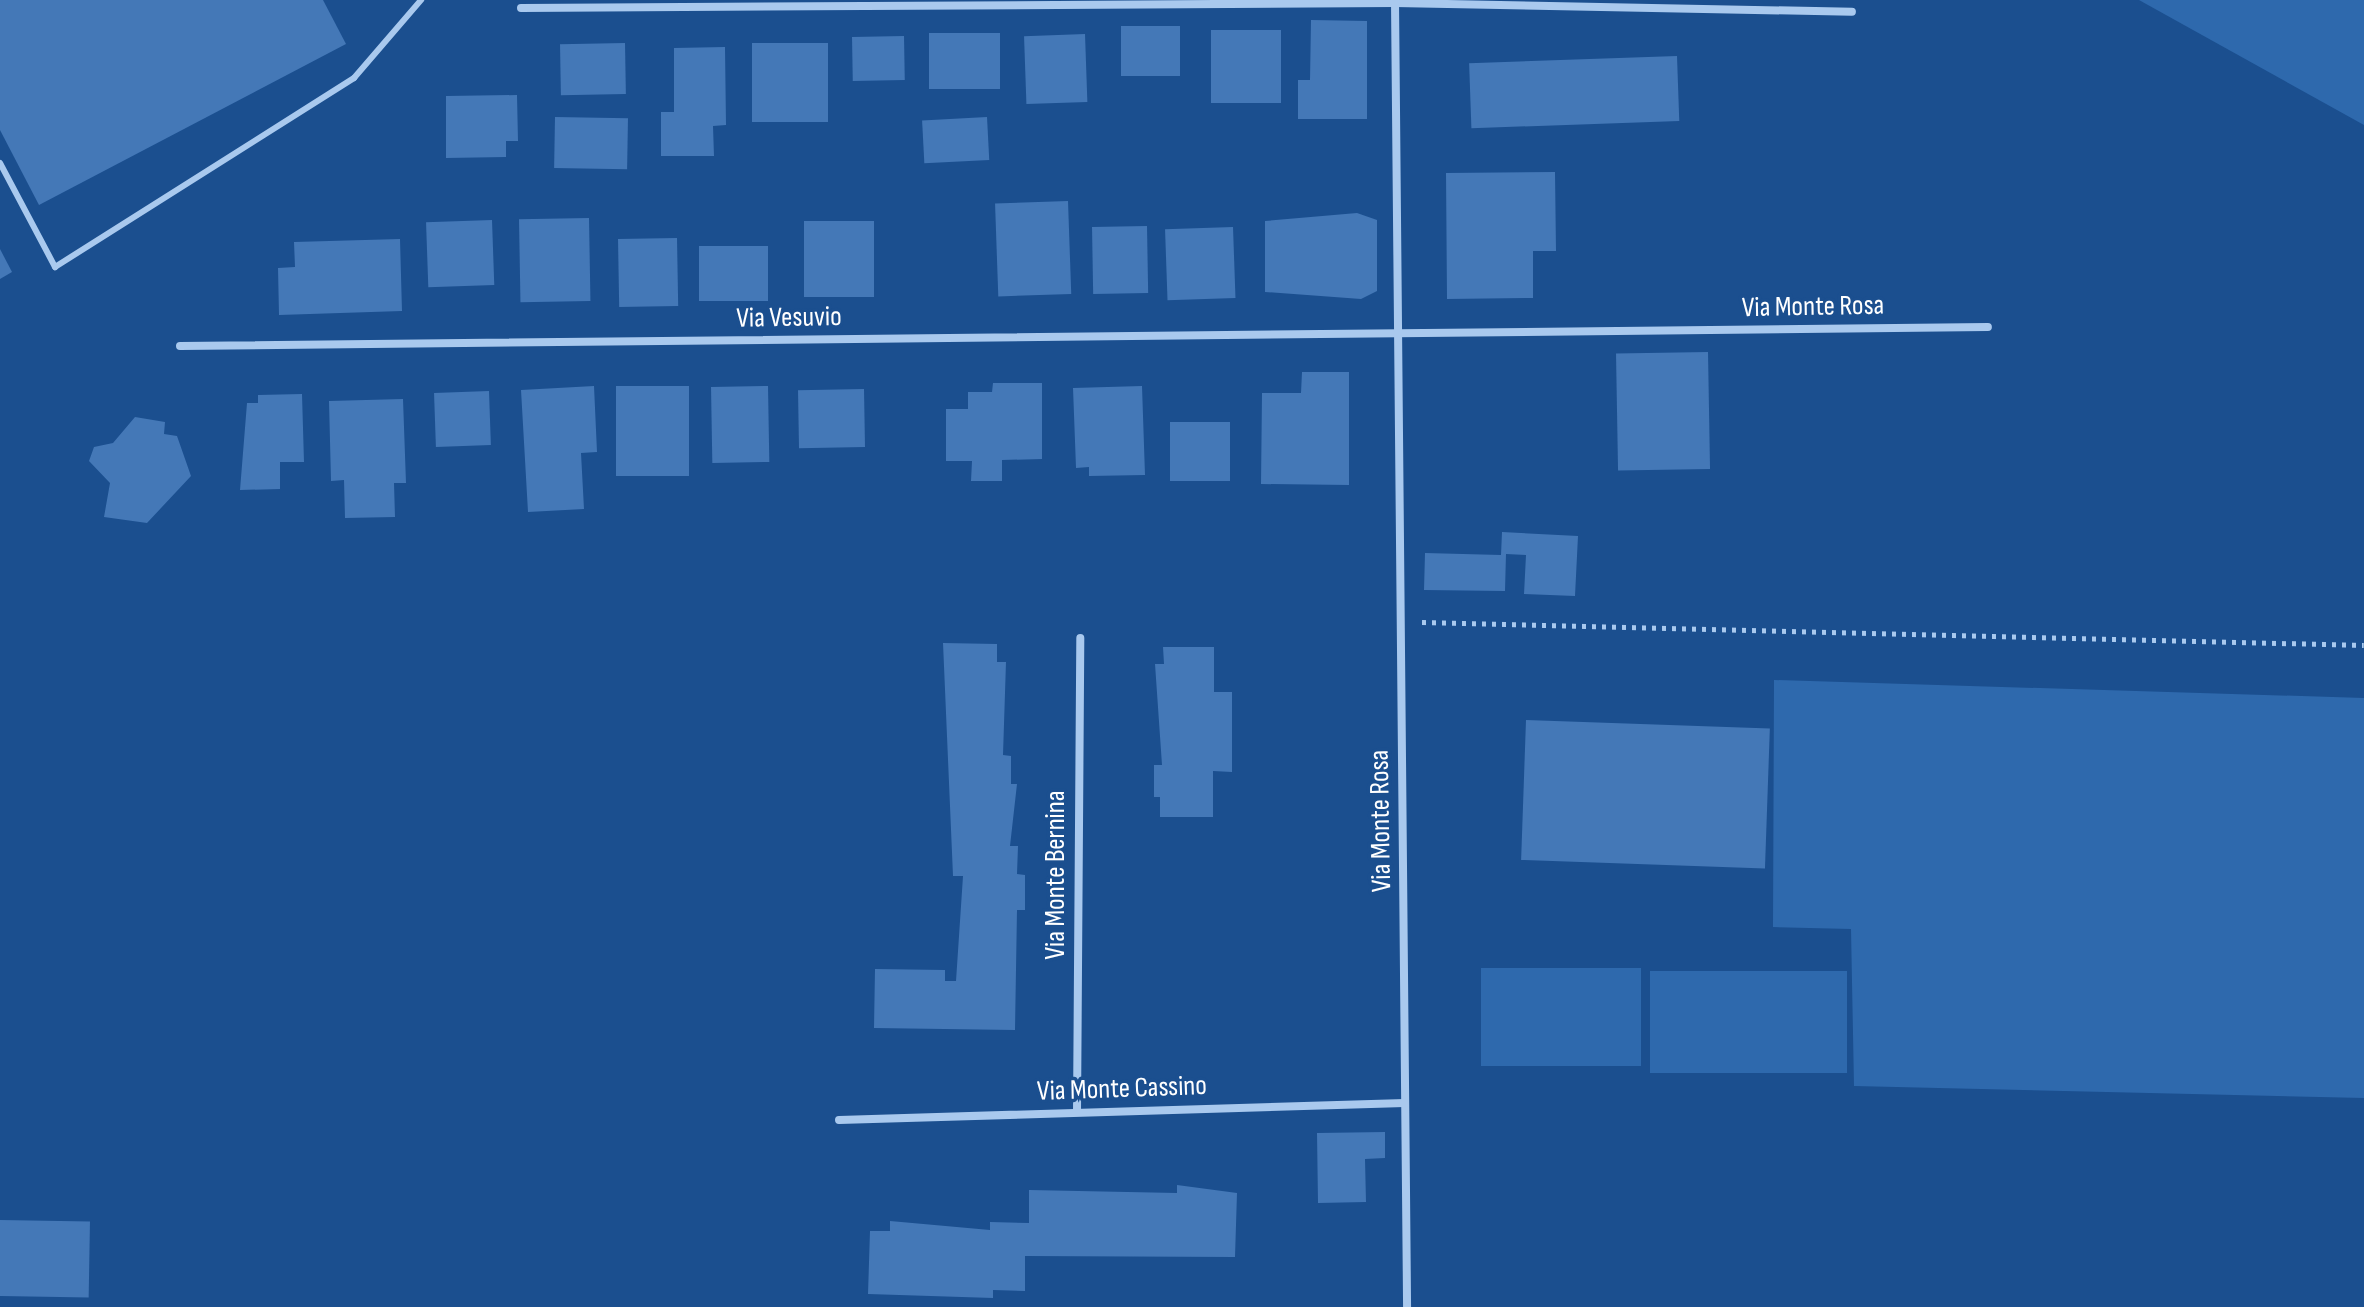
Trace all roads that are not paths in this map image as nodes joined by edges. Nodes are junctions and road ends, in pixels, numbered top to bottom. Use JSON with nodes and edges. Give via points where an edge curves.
{"nodes":[{"id":1,"x":421,"y":0,"type":"edge"},
{"id":2,"x":1395,"y":1,"type":"edge"},
{"id":3,"x":521,"y":8,"type":"dead end"},
{"id":4,"x":1852,"y":12,"type":"dead end"},
{"id":5,"x":0,"y":163,"type":"edge"},
{"id":6,"x":1988,"y":327,"type":"dead end"},
{"id":7,"x":1399,"y":335,"type":"junction"},
{"id":8,"x":180,"y":346,"type":"dead end"},
{"id":9,"x":1080,"y":638,"type":"dead end"},
{"id":10,"x":1405,"y":1103,"type":"junction"},
{"id":11,"x":1077,"y":1112,"type":"junction"},
{"id":12,"x":839,"y":1120,"type":"dead end"},
{"id":13,"x":1407,"y":1307,"type":"edge"}],
"edges":[{"from":1,"to":5,"type":"lane","via":[[354,78],[55,267]]},
{"from":2,"to":3,"type":"street"},
{"from":2,"to":4,"type":"street"},
{"from":2,"to":7,"type":"street","name":"Via Monte Rosa"},
{"from":6,"to":7,"type":"street","name":"Via Monte Rosa"},
{"from":7,"to":8,"type":"street","name":"Via Vesuvio"},
{"from":7,"to":10,"type":"street","name":"Via Monte Rosa"},
{"from":9,"to":11,"type":"street","name":"Via Monte Bernina"},
{"from":10,"to":11,"type":"street","name":"Via Monte Cassino"},
{"from":10,"to":13,"type":"street","name":"Via Monte Rosa"},
{"from":11,"to":12,"type":"street","name":"Via Monte Cassino"}]}
